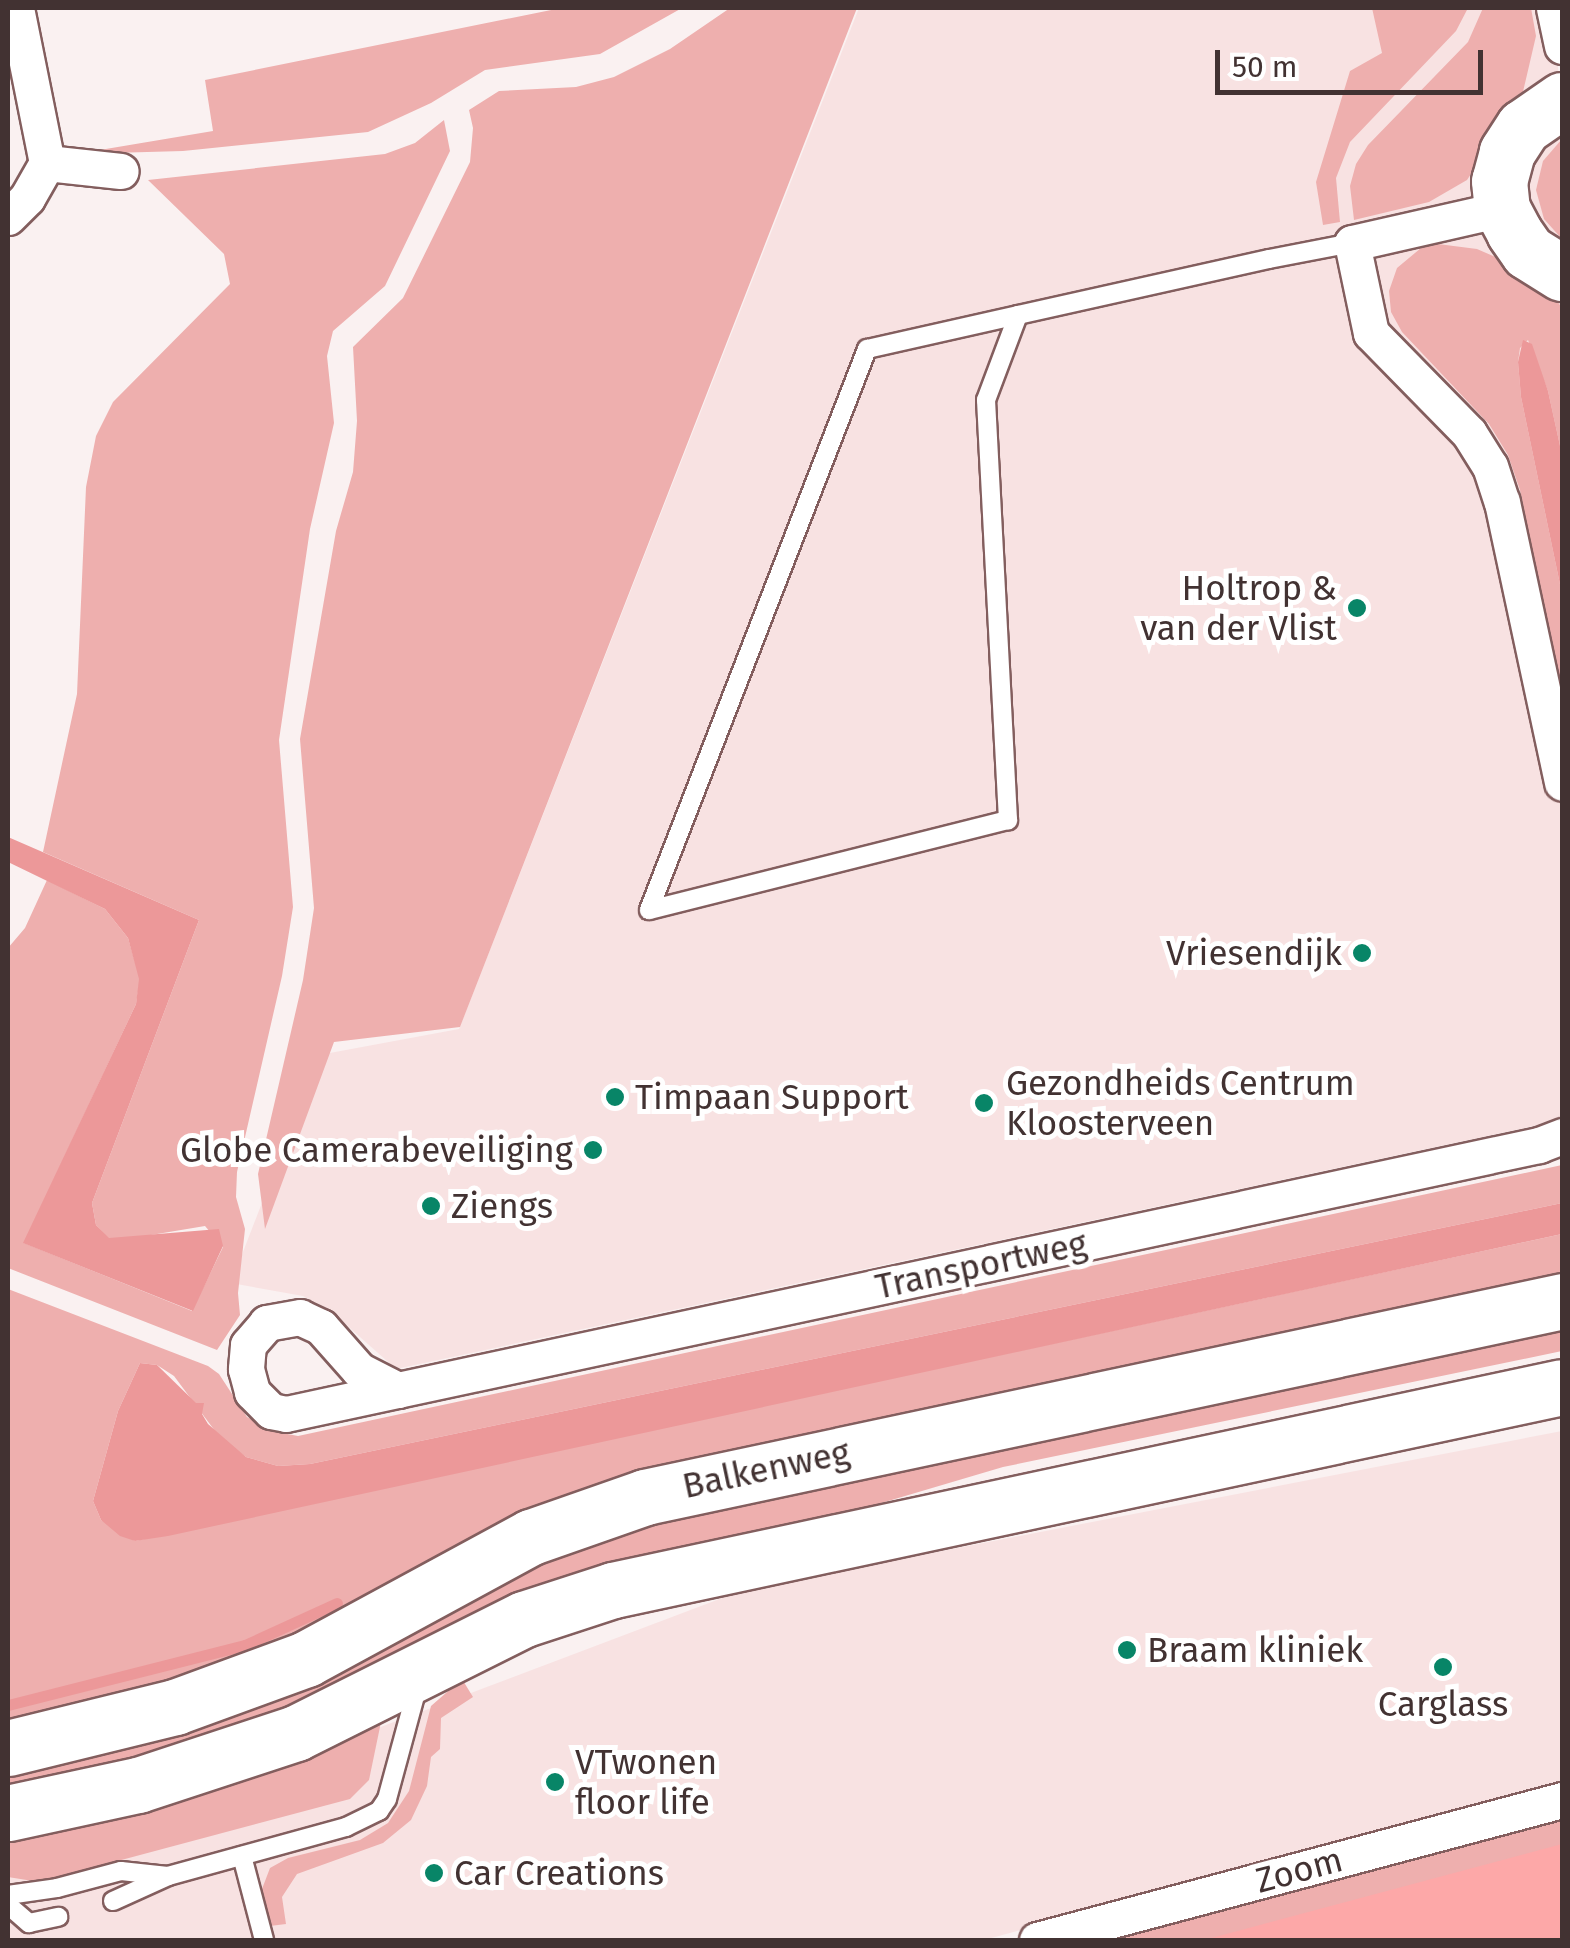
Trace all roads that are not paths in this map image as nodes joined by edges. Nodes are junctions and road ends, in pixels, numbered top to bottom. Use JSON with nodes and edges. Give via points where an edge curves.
{"nodes":[{"id":1,"x":16,"y":8,"type":"edge"},
{"id":2,"x":1554,"y":8,"type":"edge"},
{"id":3,"x":1562,"y":46,"type":"edge"},
{"id":4,"x":1562,"y":100,"type":"edge"},
{"id":5,"x":47,"y":163,"type":"junction"},
{"id":6,"x":120,"y":172,"type":"dead end"},
{"id":7,"x":1502,"y":209,"type":"junction"},
{"id":8,"x":8,"y":218,"type":"edge"},
{"id":9,"x":1352,"y":243,"type":"junction"},
{"id":10,"x":1562,"y":273,"type":"edge"},
{"id":11,"x":1018,"y":315,"type":"junction"},
{"id":12,"x":1562,"y":783,"type":"edge"},
{"id":13,"x":1562,"y":1136,"type":"edge"},
{"id":14,"x":1562,"y":1301,"type":"edge"},
{"id":15,"x":1562,"y":1387,"type":"edge"},
{"id":16,"x":398,"y":1390,"type":"dead end"},
{"id":17,"x":426,"y":1670,"type":"junction"},
{"id":18,"x":8,"y":1748,"type":"edge"},
{"id":19,"x":1562,"y":1800,"type":"edge"},
{"id":20,"x":8,"y":1813,"type":"edge"},
{"id":21,"x":242,"y":1856,"type":"junction"},
{"id":22,"x":168,"y":1876,"type":"junction"},
{"id":23,"x":8,"y":1895,"type":"edge"},
{"id":24,"x":125,"y":1902,"type":"dead end"},
{"id":25,"x":8,"y":1905,"type":"edge"},
{"id":26,"x":58,"y":1917,"type":"dead end"},
{"id":27,"x":31,"y":1932,"type":"edge"},
{"id":28,"x":264,"y":1940,"type":"edge"},
{"id":29,"x":1036,"y":1940,"type":"edge"}],
"edges":[{"from":1,"to":5,"type":"street"},
{"from":2,"to":3,"type":"street"},
{"from":4,"to":7,"type":"main road","via":[[1523,127],[1507,152]]},
{"from":5,"to":6,"type":"street"},
{"from":5,"to":8,"type":"street"},
{"from":7,"to":9,"type":"street"},
{"from":7,"to":10,"type":"main road","via":[[1528,252]]},
{"from":9,"to":11,"type":"lane"},
{"from":9,"to":12,"type":"street","via":[[1372,332],[1469,433],[1490,466]]},
{"from":11,"to":11,"type":"lane","via":[[867,349],[650,910],[1008,820],[986,400]]},
{"from":13,"to":16,"type":"street","name":"Transportweg"},
{"from":14,"to":18,"type":"main road","name":"Balkenweg","via":[[645,1496],[531,1538],[306,1659],[175,1707]]},
{"from":15,"to":17,"type":"main road","via":[[612,1590],[524,1619]]},
{"from":17,"to":20,"type":"main road","via":[[296,1733],[204,1766]]},
{"from":17,"to":21,"type":"lane","via":[[412,1696],[380,1811]]},
{"from":19,"to":29,"type":"street","name":"Zoom"},
{"from":21,"to":22,"type":"lane"},
{"from":21,"to":28,"type":"lane"},
{"from":22,"to":23,"type":"lane","via":[[121,1870]]},
{"from":22,"to":24,"type":"lane"},
{"from":25,"to":27,"type":"lane"},
{"from":26,"to":27,"type":"lane"}]}
